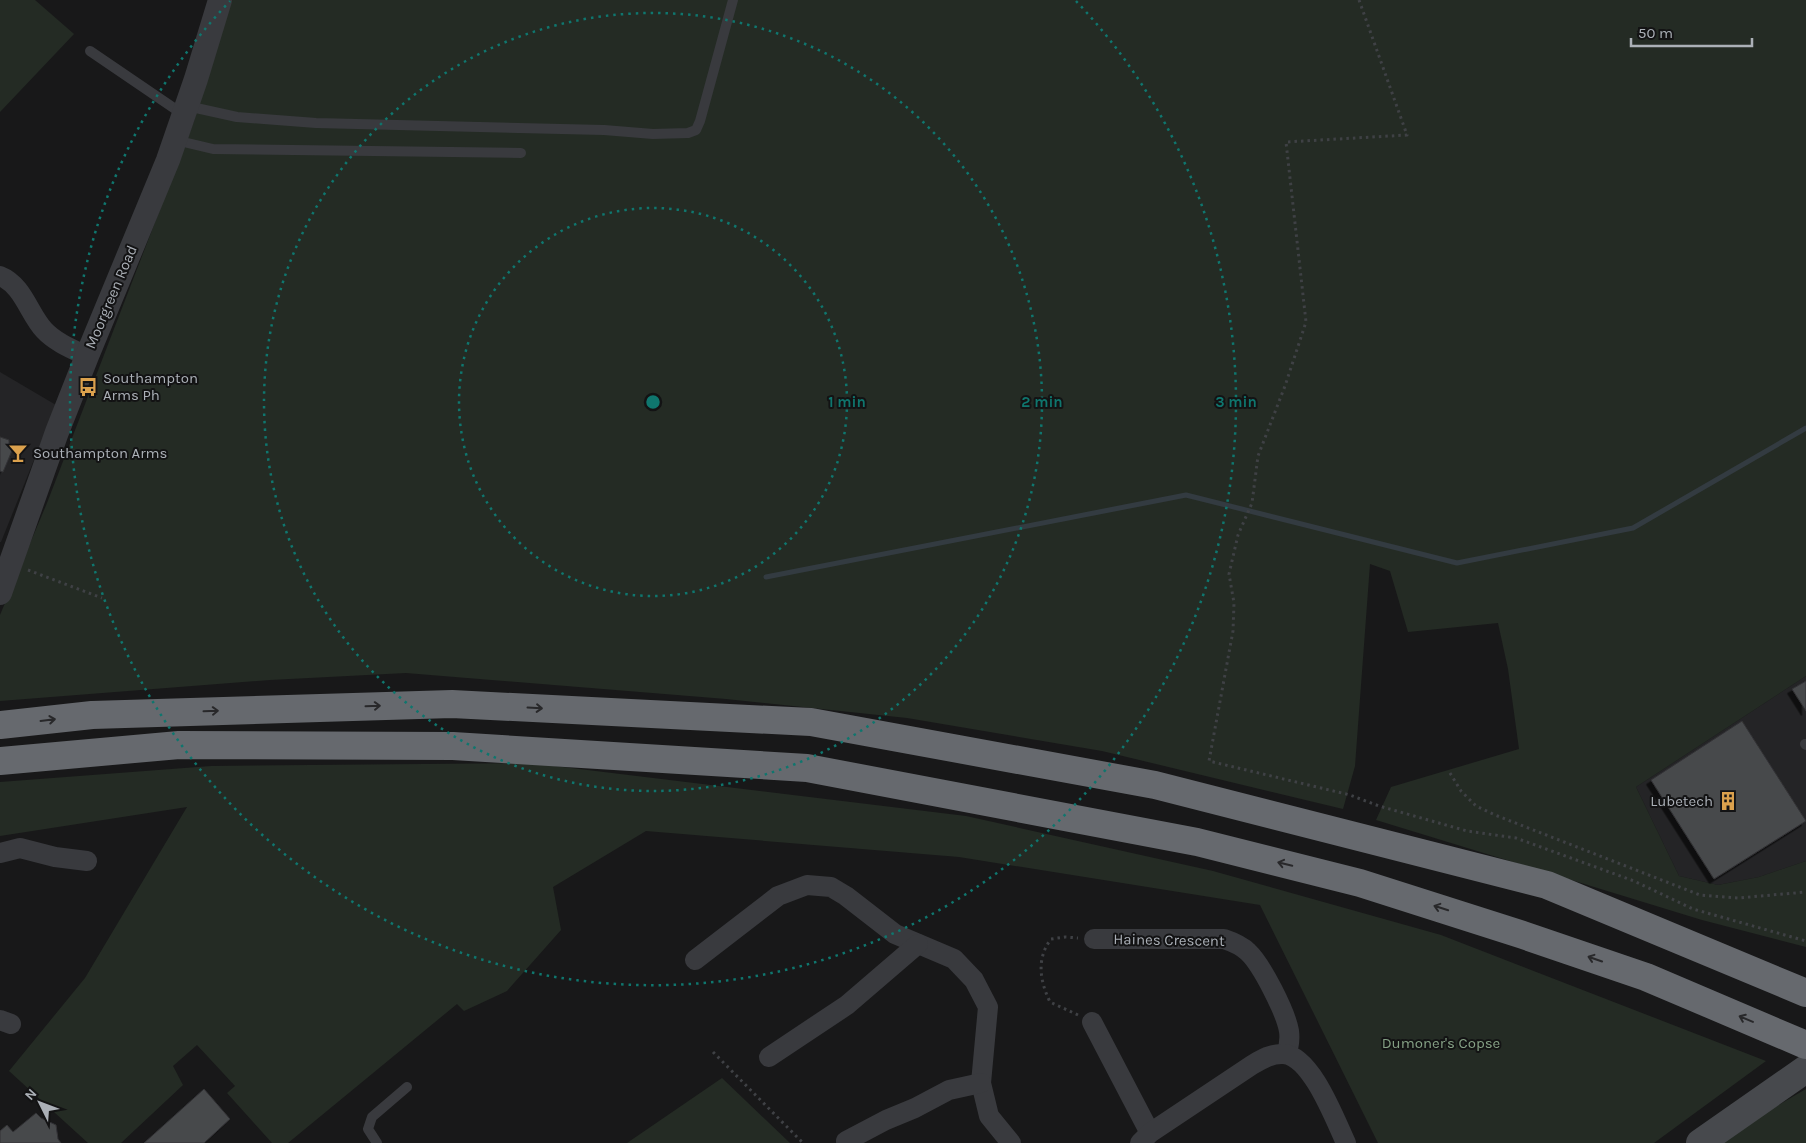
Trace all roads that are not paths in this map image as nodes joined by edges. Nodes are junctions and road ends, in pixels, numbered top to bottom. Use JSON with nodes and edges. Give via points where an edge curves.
{"nodes":[{"id":1,"x":220,"y":0,"type":"edge"},
{"id":2,"x":733,"y":0,"type":"edge"},
{"id":3,"x":90,"y":51,"type":"dead end"},
{"id":4,"x":185,"y":110,"type":"junction"},
{"id":5,"x":175,"y":140,"type":"junction"},
{"id":6,"x":521,"y":153,"type":"dead end"},
{"id":7,"x":0,"y":276,"type":"edge"},
{"id":8,"x":87,"y":356,"type":"junction"},
{"id":9,"x":1,"y":589,"type":"edge"},
{"id":10,"x":0,"y":726,"type":"edge"},
{"id":11,"x":0,"y":761,"type":"edge"},
{"id":12,"x":0,"y":853,"type":"edge"},
{"id":13,"x":87,"y":861,"type":"dead end"},
{"id":14,"x":1094,"y":939,"type":"road end"},
{"id":15,"x":918,"y":944,"type":"junction"},
{"id":16,"x":695,"y":960,"type":"dead end"},
{"id":17,"x":1806,"y":993,"type":"edge"},
{"id":18,"x":1092,"y":1022,"type":"road end"},
{"id":19,"x":1806,"y":1044,"type":"edge"},
{"id":20,"x":1286,"y":1054,"type":"junction"},
{"id":21,"x":769,"y":1057,"type":"dead end"},
{"id":22,"x":1806,"y":1069,"type":"edge"},
{"id":23,"x":981,"y":1083,"type":"junction"},
{"id":24,"x":406,"y":1087,"type":"dead end"},
{"id":25,"x":1145,"y":1138,"type":"edge"},
{"id":26,"x":846,"y":1141,"type":"dead end"},
{"id":27,"x":377,"y":1143,"type":"edge"},
{"id":28,"x":1011,"y":1143,"type":"edge"},
{"id":29,"x":1346,"y":1143,"type":"edge"},
{"id":30,"x":1700,"y":1143,"type":"edge"}],
"edges":[{"from":1,"to":4,"type":"street","name":"Moorgreen Road"},
{"from":2,"to":4,"type":"lane","via":[[700,121],[696,130],[688,133],[316,123]]},
{"from":3,"to":4,"type":"lane"},
{"from":4,"to":5,"type":"street","name":"Moorgreen Road"},
{"from":5,"to":6,"type":"lane","via":[[212,149]]},
{"from":5,"to":8,"type":"street","name":"Moorgreen Road"},
{"from":7,"to":8,"type":"street","via":[[22,296],[44,331],[64,346]]},
{"from":8,"to":9,"type":"street","name":"Moorgreen Road"},
{"from":10,"to":17,"type":"highway","one_way":true,"via":[[92,715],[452,704],[811,722],[1155,785],[1547,885]]},
{"from":19,"to":11,"type":"highway","one_way":true,"via":[[1646,977],[1360,883],[1197,842],[807,768],[454,746],[179,745]]},
{"from":12,"to":13,"type":"street","via":[[20,848]]},
{"from":14,"to":20,"type":"street","name":"Haines Crescent","via":[[1224,939],[1240,946],[1253,957],[1286,1022],[1289,1041]]},
{"from":15,"to":16,"type":"street","via":[[895,934],[831,887],[807,885],[778,896]]},
{"from":15,"to":21,"type":"street","via":[[847,1005]]},
{"from":15,"to":23,"type":"street","via":[[954,959],[974,980],[988,1007]]},
{"from":18,"to":25,"type":"street"},
{"from":20,"to":25,"type":"street","via":[[1266,1057],[1252,1065]]},
{"from":20,"to":29,"type":"street","via":[[1302,1063],[1316,1080]]},
{"from":22,"to":30,"type":"main road"},
{"from":23,"to":26,"type":"street","via":[[949,1090]]},
{"from":23,"to":28,"type":"street","via":[[989,1116]]},
{"from":24,"to":27,"type":"lane","via":[[372,1117],[368,1129]]}]}
